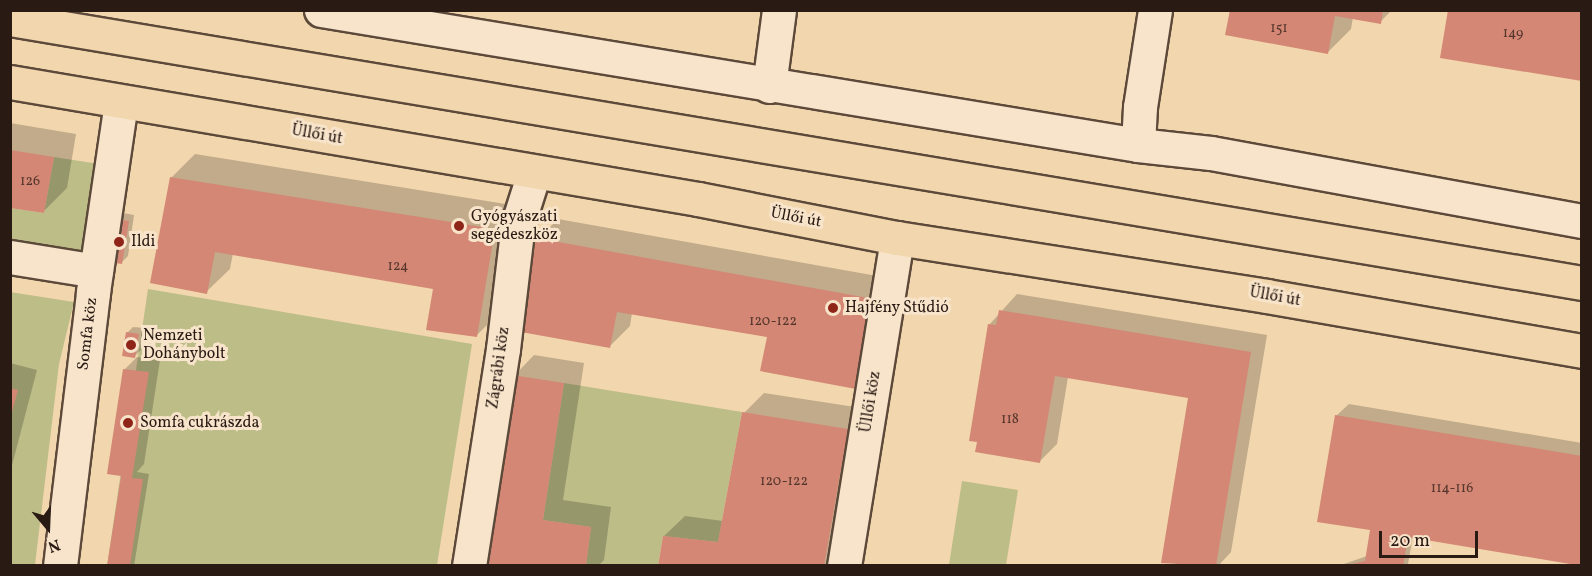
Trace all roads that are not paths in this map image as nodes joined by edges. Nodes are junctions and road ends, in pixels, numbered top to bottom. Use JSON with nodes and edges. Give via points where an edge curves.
{"nodes":[{"id":1,"x":321,"y":10,"type":"edge"},
{"id":2,"x":778,"y":10,"type":"edge"},
{"id":3,"x":1155,"y":10,"type":"edge"},
{"id":4,"x":10,"y":19,"type":"edge"},
{"id":5,"x":437,"y":20,"type":"edge"},
{"id":6,"x":10,"y":82,"type":"edge"},
{"id":7,"x":769,"y":86,"type":"junction"},
{"id":8,"x":121,"y":102,"type":"junction"},
{"id":9,"x":1138,"y":145,"type":"junction"},
{"id":10,"x":534,"y":172,"type":"junction"},
{"id":11,"x":1581,"y":221,"type":"edge"},
{"id":12,"x":897,"y":238,"type":"junction"},
{"id":13,"x":10,"y":257,"type":"edge"},
{"id":14,"x":96,"y":271,"type":"junction"},
{"id":15,"x":1581,"y":284,"type":"edge"},
{"id":16,"x":1581,"y":351,"type":"edge"},
{"id":17,"x":60,"y":566,"type":"edge"},
{"id":18,"x":469,"y":566,"type":"edge"},
{"id":19,"x":844,"y":566,"type":"edge"}],
"edges":[{"from":1,"to":5,"type":"street"},
{"from":2,"to":7,"type":"street"},
{"from":3,"to":9,"type":"street"},
{"from":4,"to":15,"type":"main road"},
{"from":5,"to":7,"type":"street"},
{"from":6,"to":8,"type":"main road","name":"Üllői út"},
{"from":7,"to":9,"type":"street"},
{"from":8,"to":10,"type":"main road","name":"Üllői út"},
{"from":8,"to":14,"type":"street","name":"Somfa köz"},
{"from":9,"to":11,"type":"street","via":[[1211,153]]},
{"from":10,"to":12,"type":"main road","name":"Üllői út"},
{"from":10,"to":18,"type":"street","name":"Zágrábi köz","via":[[518,223]]},
{"from":12,"to":16,"type":"main road","name":"Üllői út","via":[[1267,296]]},
{"from":12,"to":19,"type":"street","name":"Üllői köz"},
{"from":13,"to":14,"type":"street"},
{"from":14,"to":17,"type":"street","name":"Somfa köz"}]}
